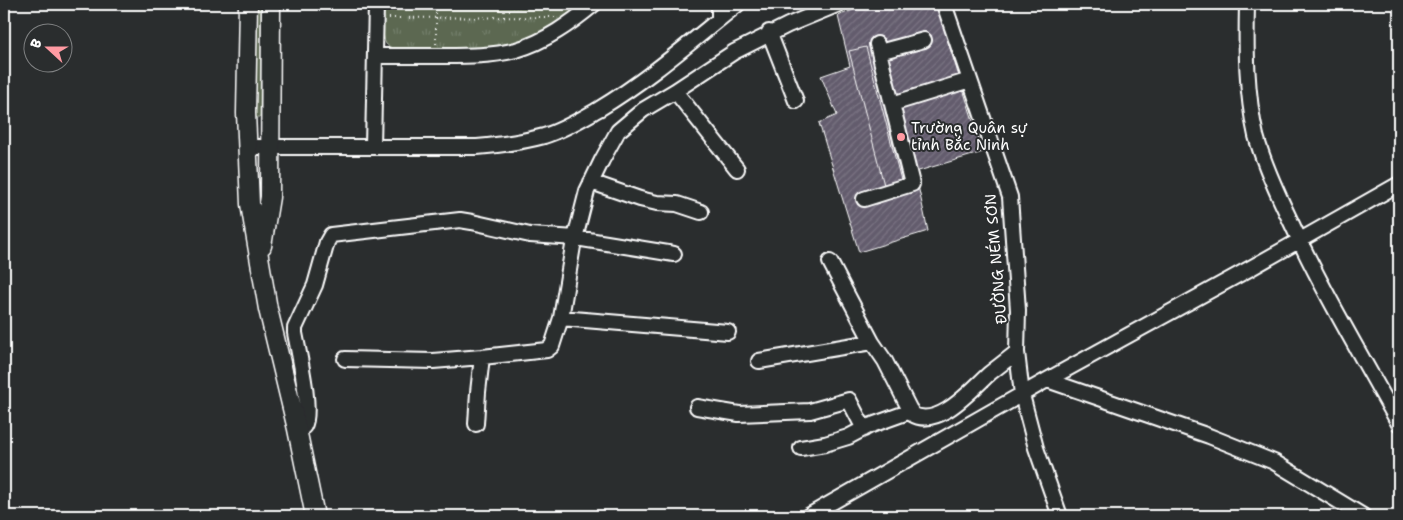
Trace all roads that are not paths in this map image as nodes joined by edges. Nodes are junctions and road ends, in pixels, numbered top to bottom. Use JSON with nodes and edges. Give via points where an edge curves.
{"nodes":[{"id":1,"x":248,"y":4,"type":"edge"},
{"id":2,"x":271,"y":4,"type":"edge"},
{"id":3,"x":376,"y":4,"type":"edge"},
{"id":4,"x":594,"y":4,"type":"edge"},
{"id":5,"x":719,"y":4,"type":"edge"},
{"id":6,"x":738,"y":4,"type":"edge"},
{"id":7,"x":839,"y":4,"type":"edge"},
{"id":8,"x":944,"y":4,"type":"edge"},
{"id":9,"x":1247,"y":4,"type":"edge"},
{"id":10,"x":719,"y":19,"type":"junction"},
{"id":11,"x":770,"y":32,"type":"dead end"},
{"id":12,"x":924,"y":40,"type":"dead end"},
{"id":13,"x":375,"y":56,"type":"junction"},
{"id":14,"x":970,"y":80,"type":"junction"},
{"id":15,"x":675,"y":91,"type":"junction"},
{"id":16,"x":796,"y":101,"type":"dead end"},
{"id":17,"x":892,"y":104,"type":"junction"},
{"id":18,"x":270,"y":146,"type":"junction"},
{"id":19,"x":373,"y":146,"type":"junction"},
{"id":20,"x":248,"y":147,"type":"junction"},
{"id":21,"x":737,"y":169,"type":"dead end"},
{"id":22,"x":591,"y":182,"type":"junction"},
{"id":23,"x":1399,"y":184,"type":"edge"},
{"id":24,"x":864,"y":199,"type":"dead end"},
{"id":25,"x":701,"y":212,"type":"dead end"},
{"id":26,"x":576,"y":238,"type":"junction"},
{"id":27,"x":1299,"y":241,"type":"junction"},
{"id":28,"x":674,"y":254,"type":"dead end"},
{"id":29,"x":259,"y":258,"type":"junction"},
{"id":30,"x":830,"y":262,"type":"dead end"},
{"id":31,"x":561,"y":318,"type":"junction"},
{"id":32,"x":296,"y":325,"type":"junction"},
{"id":33,"x":272,"y":328,"type":"junction"},
{"id":34,"x":728,"y":332,"type":"dead end"},
{"id":35,"x":872,"y":342,"type":"junction"},
{"id":36,"x":1017,"y":352,"type":"junction"},
{"id":37,"x":482,"y":357,"type":"junction"},
{"id":38,"x":345,"y":359,"type":"dead end"},
{"id":39,"x":759,"y":361,"type":"dead end"},
{"id":40,"x":1047,"y":380,"type":"junction"},
{"id":41,"x":1022,"y":395,"type":"junction"},
{"id":42,"x":697,"y":407,"type":"dead end"},
{"id":43,"x":911,"y":411,"type":"junction"},
{"id":44,"x":476,"y":424,"type":"dead end"},
{"id":45,"x":1399,"y":424,"type":"edge"},
{"id":46,"x":297,"y":429,"type":"junction"},
{"id":47,"x":864,"y":429,"type":"junction"},
{"id":48,"x":801,"y":448,"type":"dead end"},
{"id":49,"x":1345,"y":511,"type":"edge"},
{"id":50,"x":315,"y":516,"type":"edge"},
{"id":51,"x":808,"y":516,"type":"edge"},
{"id":52,"x":1060,"y":516,"type":"edge"},
{"id":53,"x":1363,"y":516,"type":"edge"}],
"edges":[{"from":1,"to":20,"type":"main road"},
{"from":2,"to":18,"type":"main road"},
{"from":3,"to":13,"type":"street"},
{"from":4,"to":13,"type":"street","via":[[557,32],[516,50],[472,56]]},
{"from":5,"to":10,"type":"street"},
{"from":6,"to":10,"type":"street"},
{"from":7,"to":15,"type":"street","via":[[734,52]]},
{"from":8,"to":14,"type":"street","name":"ĐƯỜNG NÉM SƠN"},
{"from":9,"to":27,"type":"street","via":[[1247,80],[1256,133],[1271,180]]},
{"from":10,"to":19,"type":"street","via":[[620,96],[552,133],[499,146]]},
{"from":11,"to":16,"type":"street"},
{"from":12,"to":17,"type":"street","via":[[878,48]]},
{"from":13,"to":19,"type":"street"},
{"from":14,"to":17,"type":"street"},
{"from":14,"to":36,"type":"street","name":"ĐƯỜNG NÉM SƠN","via":[[1010,197],[1018,310]]},
{"from":15,"to":21,"type":"street"},
{"from":15,"to":22,"type":"street","via":[[643,110],[618,131]]},
{"from":17,"to":24,"type":"street","via":[[912,184]]},
{"from":18,"to":19,"type":"street"},
{"from":18,"to":20,"type":"street"},
{"from":18,"to":29,"type":"main road","via":[[270,197]]},
{"from":20,"to":29,"type":"main road","via":[[250,204]]},
{"from":22,"to":25,"type":"street","via":[[640,199],[677,204]]},
{"from":22,"to":26,"type":"street"},
{"from":23,"to":27,"type":"street"},
{"from":26,"to":28,"type":"street"},
{"from":26,"to":31,"type":"street"},
{"from":26,"to":32,"type":"street","via":[[530,235],[460,220],[331,235],[315,284]]},
{"from":27,"to":40,"type":"street"},
{"from":27,"to":45,"type":"street"},
{"from":29,"to":33,"type":"main road"},
{"from":30,"to":35,"type":"street"},
{"from":31,"to":34,"type":"street"},
{"from":31,"to":37,"type":"street","via":[[552,346],[547,350]]},
{"from":32,"to":33,"type":"street"},
{"from":32,"to":46,"type":"street","via":[[307,410],[304,425]]},
{"from":33,"to":46,"type":"main road"},
{"from":35,"to":39,"type":"street"},
{"from":35,"to":43,"type":"street"},
{"from":36,"to":41,"type":"street","name":"ĐƯỜNG NÉM SƠN"},
{"from":36,"to":43,"type":"street","via":[[943,413],[925,418]]},
{"from":37,"to":38,"type":"street","via":[[433,361]]},
{"from":37,"to":44,"type":"street"},
{"from":40,"to":41,"type":"street"},
{"from":40,"to":49,"type":"street","via":[[1274,462]]},
{"from":41,"to":51,"type":"street"},
{"from":41,"to":52,"type":"street","name":"ĐƯỜNG NÉM SƠN","via":[[1036,448]]},
{"from":42,"to":47,"type":"street","via":[[739,414],[810,411],[849,400]]},
{"from":43,"to":47,"type":"street"},
{"from":46,"to":50,"type":"main road"},
{"from":47,"to":48,"type":"street","via":[[825,444]]},
{"from":49,"to":53,"type":"street"}]}
